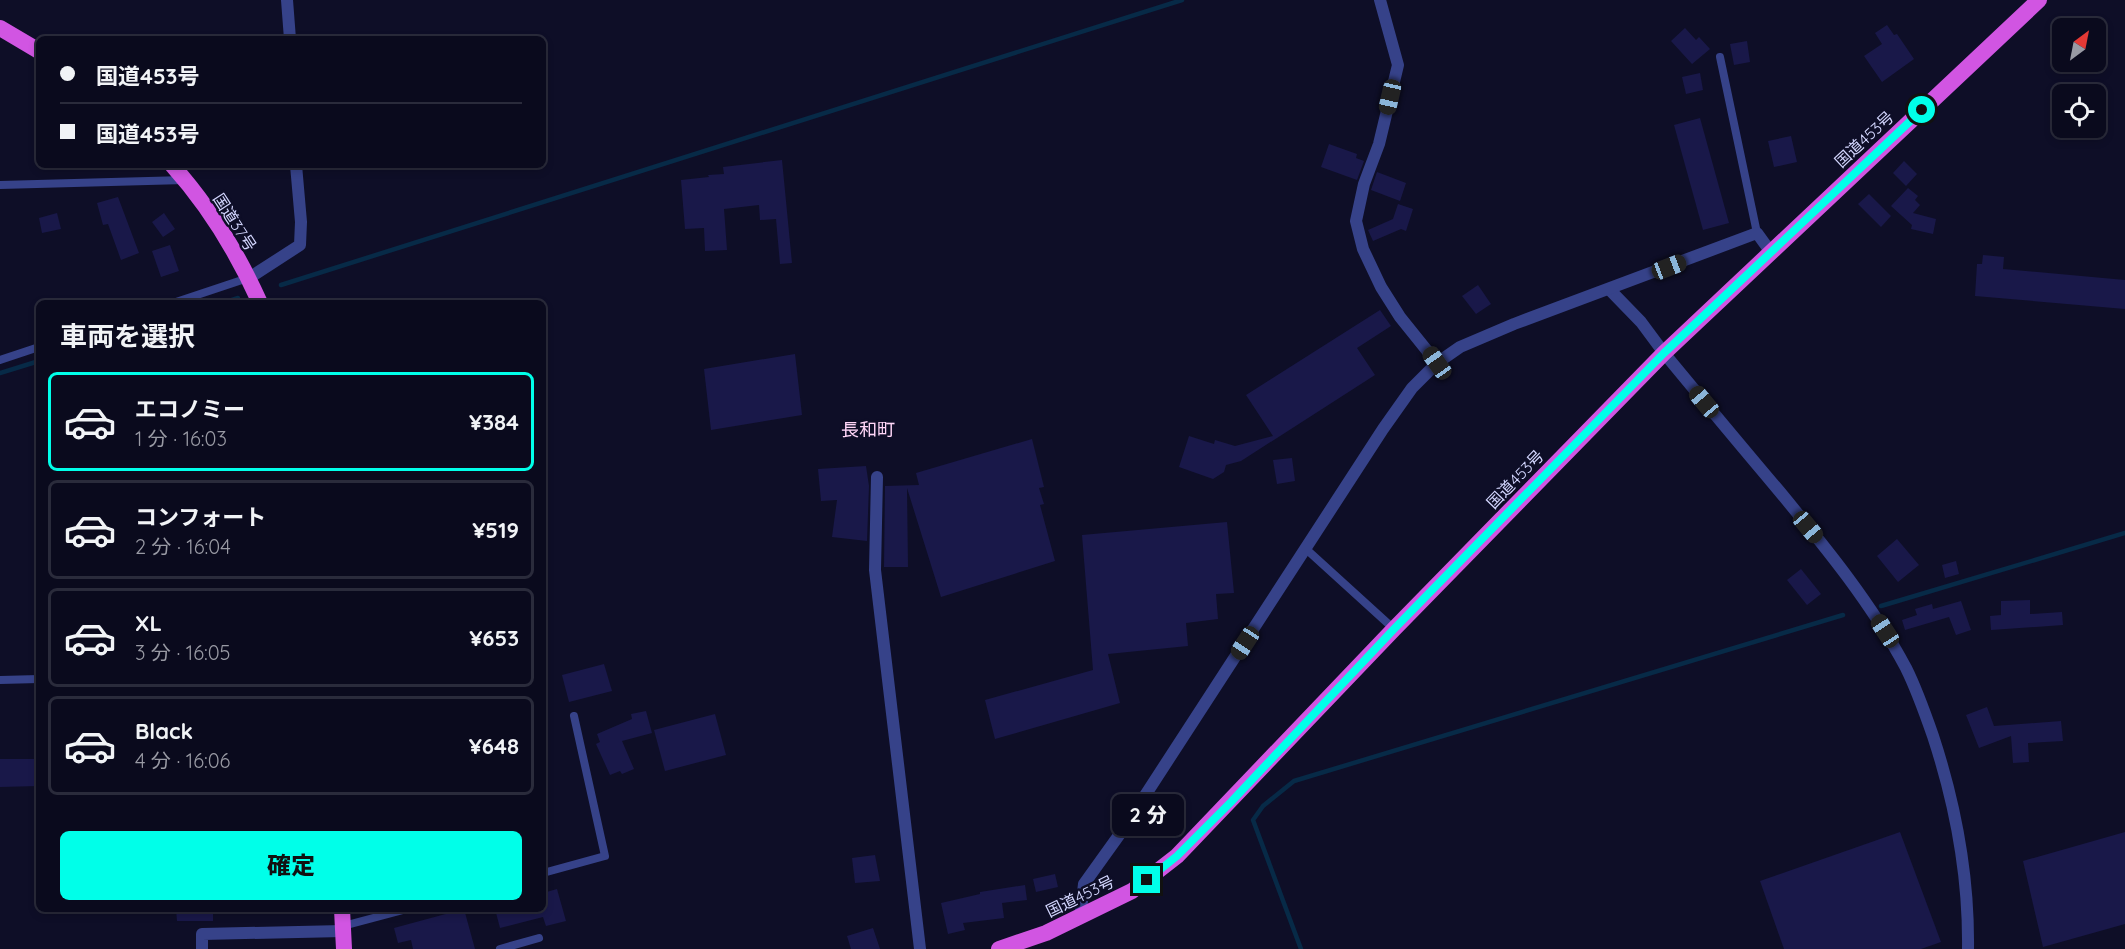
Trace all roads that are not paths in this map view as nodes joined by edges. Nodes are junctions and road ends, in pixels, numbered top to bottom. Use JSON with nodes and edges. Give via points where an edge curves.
{"nodes":[{"id":1,"x":287,"y":0,"type":"edge"},
{"id":2,"x":1380,"y":0,"type":"edge"},
{"id":3,"x":2039,"y":0,"type":"edge"},
{"id":4,"x":0,"y":28,"type":"edge"},
{"id":5,"x":290,"y":36,"type":"edge"},
{"id":6,"x":36,"y":49,"type":"edge"},
{"id":7,"x":1720,"y":57,"type":"dead end"},
{"id":8,"x":175,"y":168,"type":"edge"},
{"id":9,"x":296,"y":168,"type":"edge"},
{"id":10,"x":186,"y":180,"type":"junction"},
{"id":11,"x":0,"y":185,"type":"edge"},
{"id":12,"x":1757,"y":232,"type":"junction"},
{"id":13,"x":1770,"y":251,"type":"junction"},
{"id":14,"x":249,"y":278,"type":"junction"},
{"id":15,"x":1610,"y":289,"type":"junction"},
{"id":16,"x":182,"y":300,"type":"edge"},
{"id":17,"x":259,"y":300,"type":"edge"},
{"id":18,"x":36,"y":348,"type":"edge"},
{"id":19,"x":1664,"y":353,"type":"junction"},
{"id":20,"x":0,"y":360,"type":"edge"},
{"id":21,"x":1437,"y":363,"type":"junction"},
{"id":22,"x":877,"y":477,"type":"dead end"},
{"id":23,"x":1306,"y":549,"type":"junction"},
{"id":24,"x":1394,"y":629,"type":"junction"},
{"id":25,"x":36,"y":679,"type":"edge"},
{"id":26,"x":0,"y":680,"type":"edge"},
{"id":27,"x":574,"y":716,"type":"dead end"},
{"id":28,"x":546,"y":872,"type":"edge"},
{"id":29,"x":342,"y":912,"type":"edge"},
{"id":30,"x":398,"y":912,"type":"edge"},
{"id":31,"x":1080,"y":918,"type":"junction"},
{"id":32,"x":343,"y":929,"type":"junction"},
{"id":33,"x":540,"y":938,"type":"dead end"},
{"id":34,"x":202,"y":949,"type":"edge"},
{"id":35,"x":344,"y":949,"type":"edge"},
{"id":36,"x":500,"y":949,"type":"edge"},
{"id":37,"x":920,"y":949,"type":"edge"},
{"id":38,"x":999,"y":949,"type":"edge"},
{"id":39,"x":1968,"y":949,"type":"edge"}],
"edges":[{"from":1,"to":5,"type":"street"},
{"from":2,"to":21,"type":"street","via":[[1398,65],[1356,221],[1363,249],[1381,287],[1400,318]]},
{"from":3,"to":13,"type":"highway","name":"国道453号"},
{"from":4,"to":6,"type":"highway"},
{"from":7,"to":12,"type":"lane"},
{"from":8,"to":10,"type":"highway","name":"国道37号"},
{"from":9,"to":14,"type":"street","via":[[300,245]]},
{"from":10,"to":11,"type":"lane"},
{"from":10,"to":14,"type":"highway","name":"国道37号"},
{"from":12,"to":13,"type":"street"},
{"from":12,"to":15,"type":"street"},
{"from":13,"to":19,"type":"highway","name":"国道453号"},
{"from":14,"to":16,"type":"lane"},
{"from":14,"to":17,"type":"highway","name":"国道37号"},
{"from":15,"to":19,"type":"street"},
{"from":15,"to":21,"type":"street","via":[[1514,324]]},
{"from":18,"to":20,"type":"lane"},
{"from":19,"to":24,"type":"highway","name":"国道453号"},
{"from":19,"to":39,"type":"street","via":[[1821,542],[1859,592],[1907,670],[1944,767],[1962,844]]},
{"from":21,"to":23,"type":"street","via":[[1412,388],[1383,429]]},
{"from":22,"to":37,"type":"street","via":[[875,570]]},
{"from":23,"to":24,"type":"lane"},
{"from":23,"to":31,"type":"street","via":[[1084,884]]},
{"from":24,"to":31,"type":"highway","name":"国道453号","via":[[1177,856],[1132,891]]},
{"from":25,"to":26,"type":"lane"},
{"from":27,"to":28,"type":"lane","via":[[605,856]]},
{"from":29,"to":32,"type":"highway"},
{"from":30,"to":32,"type":"lane"},
{"from":31,"to":38,"type":"highway","name":"国道453号"},
{"from":32,"to":34,"type":"street","via":[[202,934]]},
{"from":32,"to":35,"type":"highway"},
{"from":33,"to":36,"type":"lane"}]}
